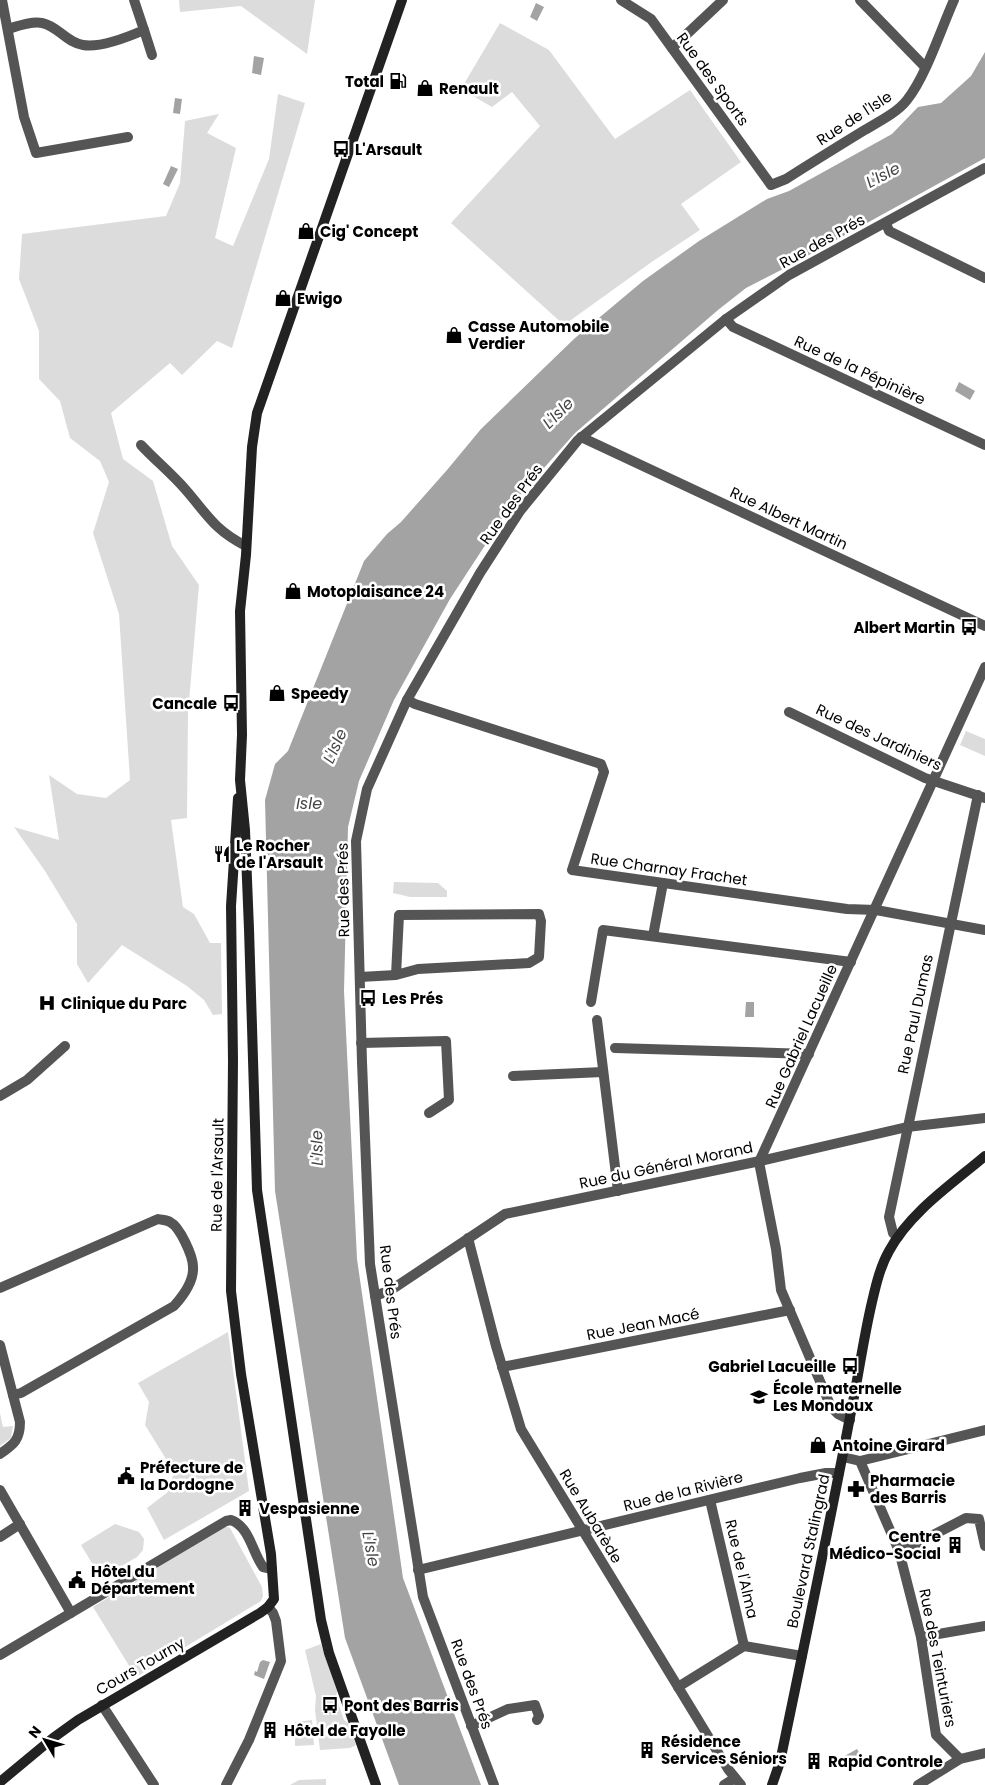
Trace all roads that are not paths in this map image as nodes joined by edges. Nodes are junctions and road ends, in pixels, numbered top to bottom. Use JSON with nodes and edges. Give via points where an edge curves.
{"nodes":[{"id":1,"x":2,"y":0,"type":"edge"},
{"id":2,"x":134,"y":0,"type":"edge"},
{"id":3,"x":402,"y":0,"type":"edge"},
{"id":4,"x":621,"y":0,"type":"edge"},
{"id":5,"x":723,"y":0,"type":"edge"},
{"id":6,"x":860,"y":0,"type":"edge"},
{"id":7,"x":954,"y":0,"type":"edge"},
{"id":8,"x":8,"y":29,"type":"junction"},
{"id":9,"x":144,"y":30,"type":"junction"},
{"id":10,"x":672,"y":48,"type":"junction"},
{"id":11,"x":152,"y":55,"type":"dead end"},
{"id":12,"x":925,"y":68,"type":"junction"},
{"id":13,"x":128,"y":137,"type":"dead end"},
{"id":14,"x":985,"y":168,"type":"edge"},
{"id":15,"x":771,"y":185,"type":"joint"},
{"id":16,"x":886,"y":223,"type":"junction"},
{"id":17,"x":985,"y":278,"type":"edge"},
{"id":18,"x":726,"y":319,"type":"junction"},
{"id":19,"x":581,"y":437,"type":"junction"},
{"id":20,"x":141,"y":445,"type":"dead end"},
{"id":21,"x":985,"y":445,"type":"edge"},
{"id":22,"x":246,"y":546,"type":"junction"},
{"id":23,"x":985,"y":626,"type":"edge"},
{"id":24,"x":985,"y":667,"type":"edge"},
{"id":25,"x":408,"y":700,"type":"junction"},
{"id":26,"x":789,"y":712,"type":"dead end"},
{"id":27,"x":240,"y":780,"type":"junction"},
{"id":28,"x":934,"y":780,"type":"junction"},
{"id":29,"x":981,"y":797,"type":"edge"},
{"id":30,"x":663,"y":883,"type":"junction"},
{"id":31,"x":248,"y":891,"type":"junction"},
{"id":32,"x":231,"y":906,"type":"junction"},
{"id":33,"x":874,"y":910,"type":"junction"},
{"id":34,"x":248,"y":912,"type":"junction"},
{"id":35,"x":230,"y":923,"type":"junction"},
{"id":36,"x":950,"y":924,"type":"junction"},
{"id":37,"x":985,"y":930,"type":"edge"},
{"id":38,"x":653,"y":936,"type":"junction"},
{"id":39,"x":851,"y":962,"type":"junction"},
{"id":40,"x":396,"y":976,"type":"junction"},
{"id":41,"x":360,"y":977,"type":"junction"},
{"id":42,"x":591,"y":1002,"type":"dead end"},
{"id":43,"x":597,"y":1020,"type":"dead end"},
{"id":44,"x":361,"y":1043,"type":"junction"},
{"id":45,"x":66,"y":1046,"type":"dead end"},
{"id":46,"x":615,"y":1048,"type":"dead end"},
{"id":47,"x":809,"y":1054,"type":"junction"},
{"id":48,"x":604,"y":1072,"type":"junction"},
{"id":49,"x":513,"y":1076,"type":"dead end"},
{"id":50,"x":0,"y":1096,"type":"edge"},
{"id":51,"x":429,"y":1113,"type":"dead end"},
{"id":52,"x":985,"y":1118,"type":"edge"},
{"id":53,"x":907,"y":1128,"type":"junction"},
{"id":54,"x":985,"y":1156,"type":"edge"},
{"id":55,"x":760,"y":1161,"type":"junction"},
{"id":56,"x":618,"y":1191,"type":"junction"},
{"id":57,"x":898,"y":1237,"type":"junction"},
{"id":58,"x":468,"y":1238,"type":"junction"},
{"id":59,"x":0,"y":1288,"type":"edge"},
{"id":60,"x":375,"y":1296,"type":"junction"},
{"id":61,"x":790,"y":1310,"type":"junction"},
{"id":62,"x":0,"y":1345,"type":"edge"},
{"id":63,"x":502,"y":1367,"type":"junction"},
{"id":64,"x":13,"y":1395,"type":"junction"},
{"id":65,"x":850,"y":1420,"type":"junction"},
{"id":66,"x":985,"y":1430,"type":"edge"},
{"id":67,"x":0,"y":1454,"type":"edge"},
{"id":68,"x":842,"y":1457,"type":"junction"},
{"id":69,"x":860,"y":1461,"type":"junction"},
{"id":70,"x":839,"y":1473,"type":"junction"},
{"id":71,"x":0,"y":1490,"type":"edge"},
{"id":72,"x":710,"y":1500,"type":"junction"},
{"id":73,"x":20,"y":1524,"type":"junction"},
{"id":74,"x":582,"y":1531,"type":"junction"},
{"id":75,"x":0,"y":1537,"type":"edge"},
{"id":76,"x":985,"y":1546,"type":"edge"},
{"id":77,"x":899,"y":1551,"type":"junction"},
{"id":78,"x":272,"y":1569,"type":"junction"},
{"id":79,"x":418,"y":1570,"type":"junction"},
{"id":80,"x":268,"y":1607,"type":"junction"},
{"id":81,"x":71,"y":1613,"type":"junction"},
{"id":82,"x":985,"y":1626,"type":"edge"},
{"id":83,"x":921,"y":1637,"type":"junction"},
{"id":84,"x":744,"y":1646,"type":"junction"},
{"id":85,"x":0,"y":1654,"type":"edge"},
{"id":86,"x":802,"y":1656,"type":"junction"},
{"id":87,"x":678,"y":1686,"type":"junction"},
{"id":88,"x":102,"y":1705,"type":"junction"},
{"id":89,"x":537,"y":1720,"type":"dead end"},
{"id":90,"x":471,"y":1726,"type":"junction"},
{"id":91,"x":985,"y":1753,"type":"edge"},
{"id":92,"x":960,"y":1760,"type":"junction"},
{"id":93,"x":0,"y":1782,"type":"edge"},
{"id":94,"x":738,"y":1782,"type":"edge"},
{"id":95,"x":154,"y":1785,"type":"edge"},
{"id":96,"x":226,"y":1785,"type":"edge"},
{"id":97,"x":376,"y":1785,"type":"edge"},
{"id":98,"x":494,"y":1785,"type":"edge"},
{"id":99,"x":724,"y":1785,"type":"edge"},
{"id":100,"x":772,"y":1785,"type":"edge"},
{"id":101,"x":918,"y":1785,"type":"edge"}],
"edges":[{"from":1,"to":8,"type":"street"},
{"from":2,"to":9,"type":"street"},
{"from":3,"to":22,"type":"main road","via":[[258,413],[252,447]]},
{"from":4,"to":10,"type":"street","name":"Rue des Sports","via":[[651,19]]},
{"from":5,"to":10,"type":"street"},
{"from":6,"to":12,"type":"street"},
{"from":7,"to":12,"type":"street","name":"Rue de l'Isle"},
{"from":8,"to":9,"type":"street","via":[[42,23],[71,41],[95,46]]},
{"from":8,"to":13,"type":"street","via":[[24,117],[36,153]]},
{"from":9,"to":11,"type":"street"},
{"from":10,"to":15,"type":"street","name":"Rue des Sports"},
{"from":12,"to":15,"type":"street","name":"Rue de l'Isle","via":[[900,107],[786,179]]},
{"from":14,"to":16,"type":"street","name":"Rue des Prés"},
{"from":16,"to":17,"type":"street","via":[[889,231]]},
{"from":16,"to":18,"type":"street","name":"Rue des Prés","via":[[789,275]]},
{"from":18,"to":19,"type":"street","name":"Rue des Prés"},
{"from":18,"to":21,"type":"street","name":"Rue de la Pépinière","via":[[733,327]]},
{"from":19,"to":23,"type":"street","name":"Rue Albert Martin"},
{"from":19,"to":25,"type":"street","name":"Rue des Prés","via":[[520,511]]},
{"from":20,"to":22,"type":"street","via":[[185,489],[204,514],[233,540]]},
{"from":22,"to":27,"type":"main road","via":[[240,611]]},
{"from":24,"to":28,"type":"street","name":"Rue Gabriel Lacueille"},
{"from":25,"to":30,"type":"street","name":"Rue Charnay Frachet","via":[[601,764],[604,772],[572,870]]},
{"from":25,"to":41,"type":"street","name":"Rue des Prés","via":[[367,789],[356,841]]},
{"from":26,"to":28,"type":"street","name":"Rue des Jardiniers"},
{"from":27,"to":31,"type":"main road"},
{"from":27,"to":32,"type":"main road","name":"Rue de l'Arsault"},
{"from":28,"to":29,"type":"street","name":"Rue des Jardiniers"},
{"from":28,"to":33,"type":"street","name":"Rue Gabriel Lacueille"},
{"from":29,"to":36,"type":"street","name":"Rue Paul Dumas"},
{"from":30,"to":33,"type":"street","name":"Rue Charnay Frachet"},
{"from":30,"to":38,"type":"street"},
{"from":31,"to":32,"type":"main road","via":[[238,893]]},
{"from":31,"to":34,"type":"main road"},
{"from":32,"to":35,"type":"main road","name":"Rue de l'Arsault"},
{"from":33,"to":36,"type":"street","name":"Rue Charnay Frachet"},
{"from":33,"to":39,"type":"street","name":"Rue Gabriel Lacueille"},
{"from":34,"to":35,"type":"main road","via":[[240,913]]},
{"from":34,"to":97,"type":"main road","via":[[257,1190],[321,1620],[329,1653]]},
{"from":35,"to":78,"type":"main road","name":"Rue de l'Arsault","via":[[231,1291]]},
{"from":36,"to":37,"type":"street","name":"Rue Charnay Frachet"},
{"from":36,"to":53,"type":"street","name":"Rue Paul Dumas"},
{"from":38,"to":39,"type":"street"},
{"from":38,"to":42,"type":"street","via":[[603,930]]},
{"from":39,"to":47,"type":"street","name":"Rue Gabriel Lacueille"},
{"from":40,"to":40,"type":"street","via":[[418,969],[529,963],[539,957],[542,921],[539,914],[399,915]]},
{"from":40,"to":41,"type":"street"},
{"from":41,"to":44,"type":"street","name":"Rue des Prés"},
{"from":43,"to":48,"type":"street"},
{"from":44,"to":51,"type":"street","via":[[446,1041],[449,1100]]},
{"from":44,"to":60,"type":"street","name":"Rue des Prés","via":[[370,1264]]},
{"from":45,"to":50,"type":"street","via":[[27,1080]]},
{"from":46,"to":47,"type":"street"},
{"from":47,"to":55,"type":"street","name":"Rue Gabriel Lacueille"},
{"from":48,"to":49,"type":"street"},
{"from":48,"to":56,"type":"street"},
{"from":52,"to":53,"type":"street","name":"Rue du Général Morand"},
{"from":53,"to":55,"type":"street","name":"Rue du Général Morand"},
{"from":53,"to":57,"type":"street","name":"Rue Paul Dumas","via":[[888,1217],[893,1233]]},
{"from":54,"to":57,"type":"main road","name":"Boulevard Stalingrad","via":[[927,1206]]},
{"from":55,"to":56,"type":"street","name":"Rue du Général Morand"},
{"from":55,"to":61,"type":"street","via":[[781,1290]]},
{"from":56,"to":58,"type":"street","name":"Rue du Général Morand","via":[[505,1214]]},
{"from":57,"to":65,"type":"main road","name":"Boulevard Stalingrad","via":[[888,1252],[876,1284]]},
{"from":58,"to":60,"type":"street","name":"Rue du Général Morand","via":[[391,1290]]},
{"from":58,"to":63,"type":"street","name":"Rue Aubarède"},
{"from":59,"to":64,"type":"street","via":[[158,1219],[177,1228],[194,1268],[183,1296],[174,1306]]},
{"from":60,"to":79,"type":"street","name":"Rue des Prés"},
{"from":61,"to":63,"type":"street","name":"Rue Jean Macé"},
{"from":61,"to":65,"type":"street","via":[[831,1407]]},
{"from":62,"to":64,"type":"street"},
{"from":63,"to":74,"type":"street","name":"Rue Aubarède","via":[[521,1429]]},
{"from":64,"to":67,"type":"street","via":[[20,1430],[14,1444]]},
{"from":65,"to":68,"type":"main road","name":"Boulevard Stalingrad"},
{"from":66,"to":69,"type":"street"},
{"from":68,"to":69,"type":"street"},
{"from":68,"to":70,"type":"main road","name":"Boulevard Stalingrad"},
{"from":69,"to":77,"type":"street","name":"Rue des Teinturiers"},
{"from":70,"to":72,"type":"street","name":"Rue de la Rivière","via":[[800,1478]]},
{"from":70,"to":86,"type":"main road","name":"Boulevard Stalingrad"},
{"from":71,"to":73,"type":"street"},
{"from":72,"to":74,"type":"street","name":"Rue de la Rivière"},
{"from":72,"to":84,"type":"street","name":"Rue de l'Alma"},
{"from":73,"to":75,"type":"street"},
{"from":73,"to":81,"type":"street"},
{"from":74,"to":79,"type":"street","name":"Rue de la Rivière"},
{"from":74,"to":87,"type":"street","name":"Rue Aubarède"},
{"from":76,"to":77,"type":"street","via":[[979,1519],[966,1518]]},
{"from":77,"to":83,"type":"street","name":"Rue des Teinturiers"},
{"from":78,"to":80,"type":"main road","via":[[274,1599]]},
{"from":78,"to":81,"type":"street","via":[[263,1567],[258,1561],[245,1531],[236,1522],[226,1521]]},
{"from":79,"to":90,"type":"street","name":"Rue des Prés","via":[[424,1597]]},
{"from":80,"to":88,"type":"main road","name":"Cours Tourny"},
{"from":80,"to":96,"type":"street","via":[[276,1621],[281,1661],[249,1740]]},
{"from":81,"to":85,"type":"street"},
{"from":82,"to":83,"type":"street"},
{"from":83,"to":92,"type":"street","name":"Rue des Teinturiers","via":[[936,1735]]},
{"from":84,"to":86,"type":"street"},
{"from":84,"to":87,"type":"street"},
{"from":86,"to":100,"type":"main road","name":"Boulevard Stalingrad","via":[[780,1762]]},
{"from":87,"to":94,"type":"street","name":"Rue Aubarède"},
{"from":88,"to":93,"type":"main road","name":"Cours Tourny","via":[[53,1738]]},
{"from":88,"to":95,"type":"street"},
{"from":89,"to":90,"type":"street","via":[[536,1705],[508,1709]]},
{"from":90,"to":98,"type":"street","name":"Rue des Prés"},
{"from":91,"to":92,"type":"street"},
{"from":92,"to":101,"type":"street"},
{"from":94,"to":99,"type":"street"}]}
